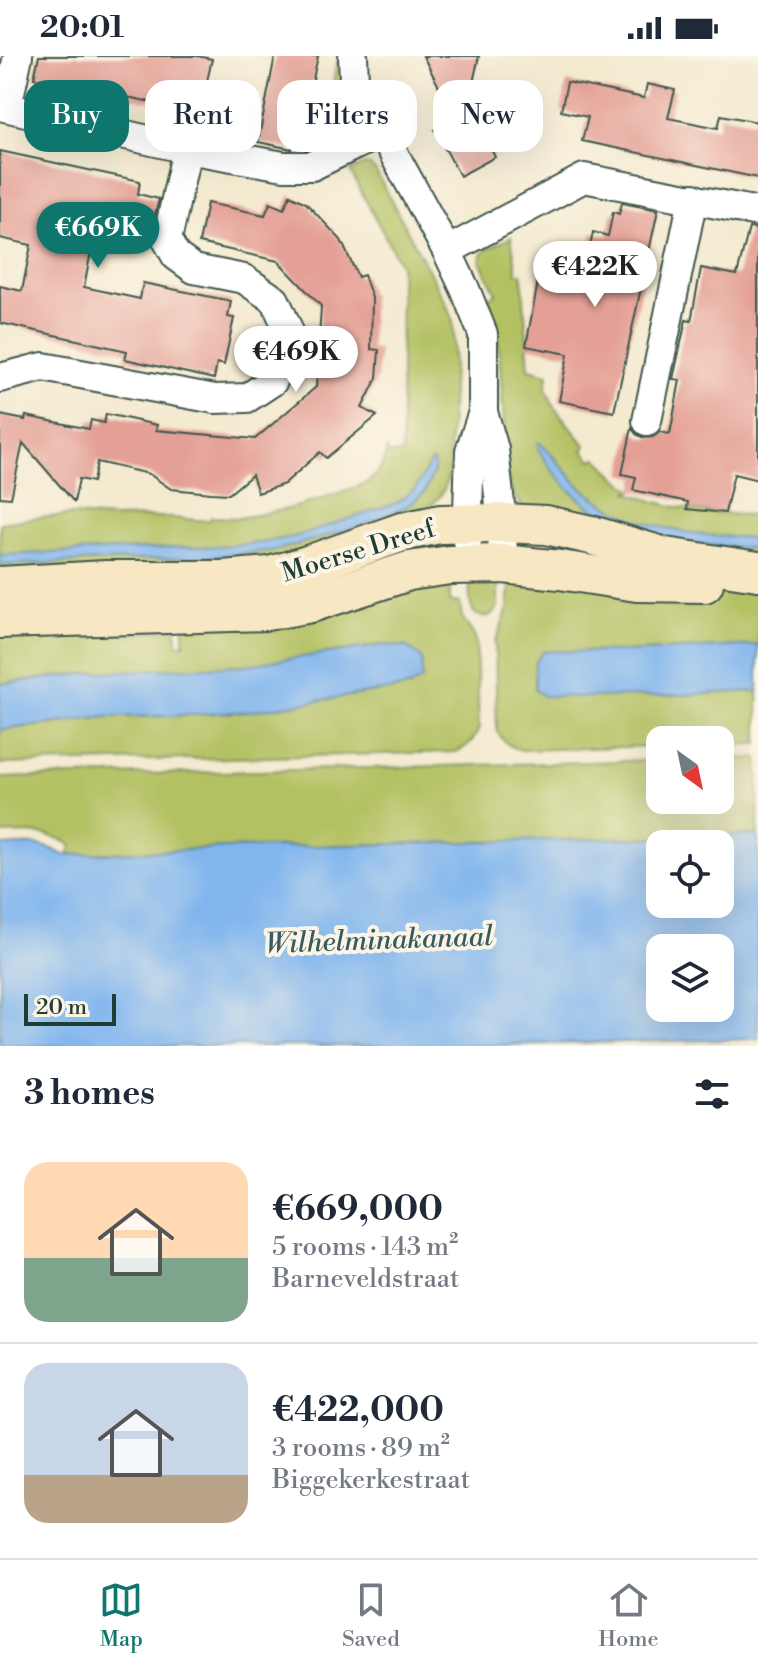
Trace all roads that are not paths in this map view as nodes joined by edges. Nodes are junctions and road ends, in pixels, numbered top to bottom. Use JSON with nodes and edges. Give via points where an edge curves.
{"nodes":[{"id":1,"x":18,"y":56,"type":"edge"},
{"id":2,"x":353,"y":56,"type":"edge"},
{"id":3,"x":354,"y":80,"type":"edge"},
{"id":4,"x":4,"y":107,"type":"edge"},
{"id":5,"x":145,"y":139,"type":"edge"},
{"id":6,"x":186,"y":152,"type":"edge"},
{"id":7,"x":204,"y":152,"type":"edge"},
{"id":8,"x":344,"y":152,"type":"edge"},
{"id":9,"x":391,"y":152,"type":"edge"},
{"id":10,"x":693,"y":198,"type":"junction"},
{"id":11,"x":758,"y":212,"type":"edge"},
{"id":12,"x":447,"y":251,"type":"junction"},
{"id":13,"x":0,"y":378,"type":"edge"},
{"id":14,"x":647,"y":421,"type":"dead end"},
{"id":15,"x":484,"y":523,"type":"junction"},
{"id":16,"x":484,"y":565,"type":"junction"},
{"id":17,"x":758,"y":572,"type":"edge"},
{"id":18,"x":0,"y":586,"type":"edge"},
{"id":19,"x":0,"y":619,"type":"edge"}],
"edges":[{"from":1,"to":4,"type":"street"},
{"from":2,"to":3,"type":"street"},
{"from":4,"to":5,"type":"street"},
{"from":6,"to":13,"type":"street","via":[[167,240],[176,256],[194,269],[244,279],[275,300],[287,327],[287,350],[273,381],[247,398],[215,399],[43,367]]},
{"from":7,"to":8,"type":"street","via":[[312,166]]},
{"from":9,"to":12,"type":"street"},
{"from":10,"to":11,"type":"street"},
{"from":10,"to":12,"type":"street","via":[[584,178]]},
{"from":10,"to":14,"type":"street"},
{"from":12,"to":15,"type":"street","via":[[483,334],[483,412],[494,449]]},
{"from":15,"to":16,"type":"street"},
{"from":15,"to":17,"type":"street","name":"Moerse Dreef","via":[[546,525],[665,557]]},
{"from":15,"to":18,"type":"street","name":"Moerse Dreef","via":[[402,532],[270,576]]},
{"from":16,"to":17,"type":"street","name":"Moerse Dreef","via":[[637,582],[704,583]]},
{"from":16,"to":19,"type":"street","name":"Moerse Dreef","via":[[409,571],[311,603],[266,611]]}]}
